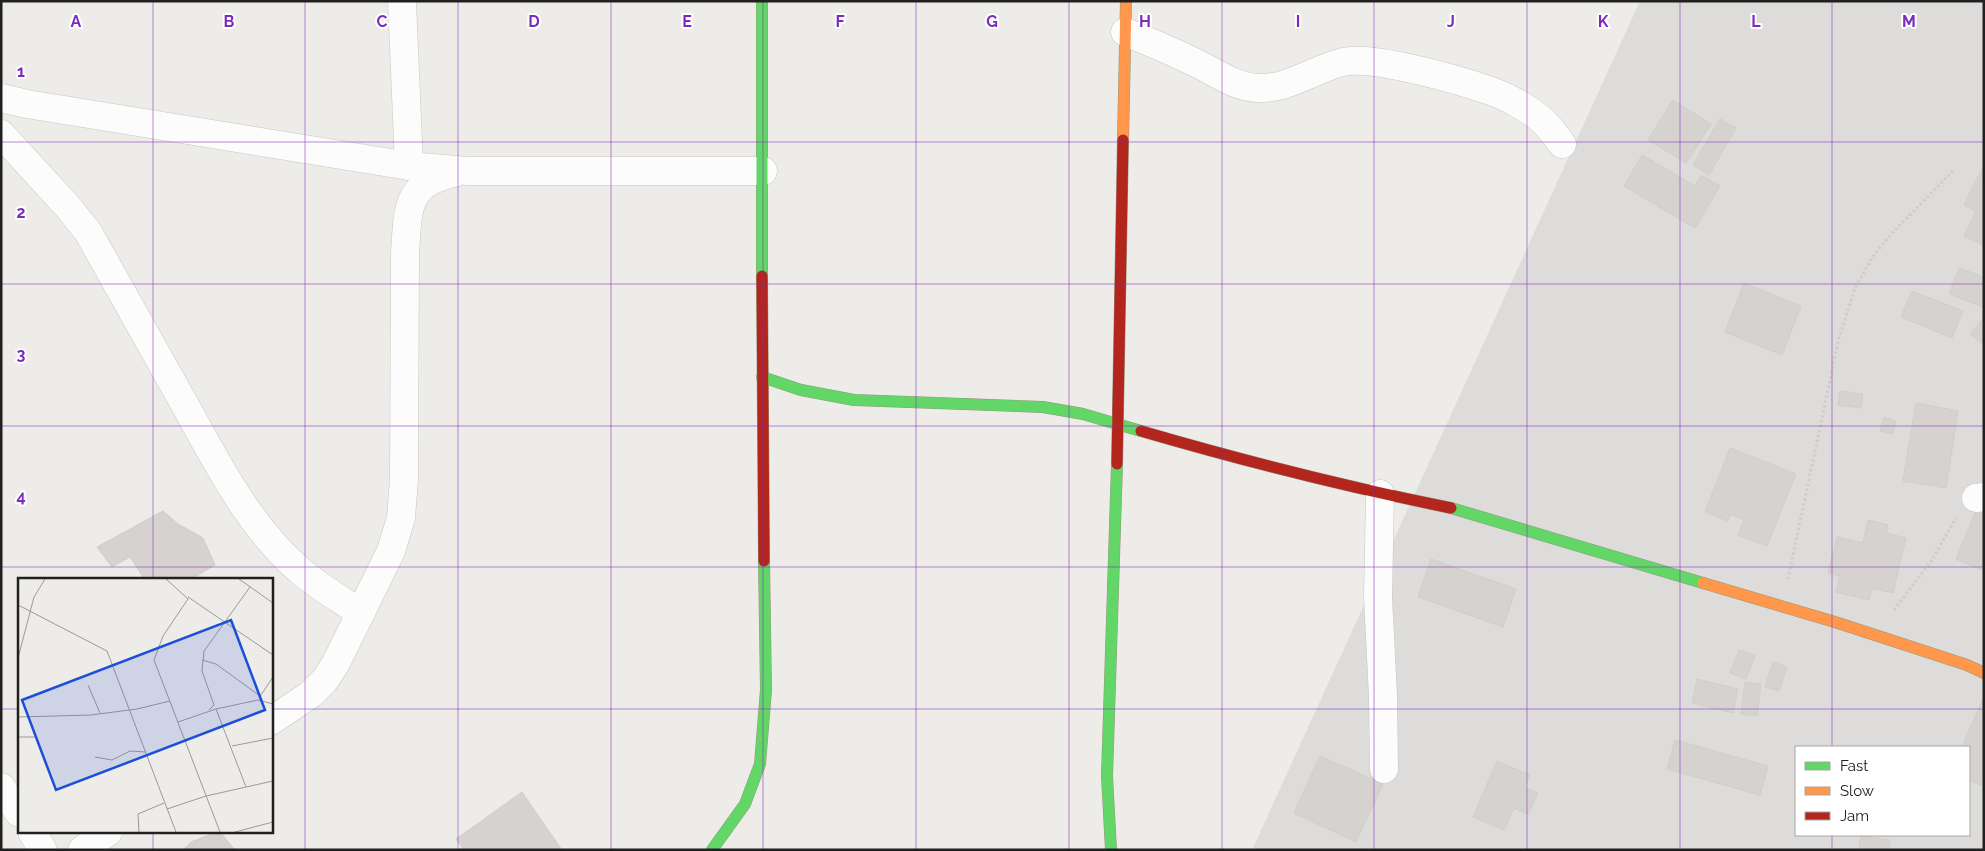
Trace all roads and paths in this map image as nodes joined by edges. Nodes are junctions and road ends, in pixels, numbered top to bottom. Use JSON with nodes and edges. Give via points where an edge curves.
{"nodes":[{"id":1,"x":402,"y":1,"type":"edge"},
{"id":2,"x":762,"y":1,"type":"edge"},
{"id":3,"x":1126,"y":1,"type":"edge"},
{"id":4,"x":1125,"y":32,"type":"junction"},
{"id":5,"x":14,"y":101,"type":"edge"},
{"id":6,"x":1,"y":127,"type":"edge"},
{"id":7,"x":1,"y":134,"type":"edge"},
{"id":8,"x":1562,"y":144,"type":"dead end"},
{"id":9,"x":409,"y":166,"type":"junction"},
{"id":10,"x":1954,"y":170,"type":"dead end"},
{"id":11,"x":468,"y":171,"type":"junction"},
{"id":12,"x":763,"y":171,"type":"junction"},
{"id":13,"x":762,"y":377,"type":"junction"},
{"id":14,"x":1118,"y":424,"type":"junction"},
{"id":15,"x":1380,"y":494,"type":"junction"},
{"id":16,"x":1980,"y":498,"type":"edge"},
{"id":17,"x":1783,"y":606,"type":"junction"},
{"id":18,"x":361,"y":613,"type":"junction"},
{"id":19,"x":1874,"y":635,"type":"junction"},
{"id":20,"x":1984,"y":673,"type":"edge"},
{"id":21,"x":272,"y":720,"type":"edge"},
{"id":22,"x":1384,"y":769,"type":"dead end"},
{"id":23,"x":1,"y":787,"type":"edge"},
{"id":24,"x":18,"y":812,"type":"edge"},
{"id":25,"x":33,"y":834,"type":"edge"},
{"id":26,"x":105,"y":834,"type":"edge"},
{"id":27,"x":43,"y":850,"type":"edge"},
{"id":28,"x":82,"y":850,"type":"edge"},
{"id":29,"x":712,"y":850,"type":"edge"},
{"id":30,"x":1111,"y":850,"type":"edge"}],
"edges":[{"from":1,"to":9,"type":"street"},
{"from":2,"to":12,"type":"street"},
{"from":3,"to":4,"type":"street"},
{"from":4,"to":8,"type":"street","via":[[1165,48],[1235,84],[1255,88],[1281,85],[1344,62],[1363,61],[1428,73],[1492,91],[1521,106],[1544,122]]},
{"from":4,"to":14,"type":"street"},
{"from":5,"to":6,"type":"street"},
{"from":5,"to":9,"type":"street"},
{"from":7,"to":18,"type":"street","via":[[88,232],[207,445],[261,528],[296,567]]},
{"from":9,"to":11,"type":"street"},
{"from":10,"to":17,"type":"path","via":[[1893,232],[1873,256],[1855,288],[1839,338]]},
{"from":11,"to":12,"type":"street"},
{"from":11,"to":18,"type":"street","via":[[440,176],[421,186],[411,202],[404,253],[404,479],[401,518],[391,551]]},
{"from":12,"to":13,"type":"street"},
{"from":13,"to":14,"type":"street","via":[[789,388],[843,400],[1043,408]]},
{"from":13,"to":29,"type":"street","via":[[766,690],[760,764],[745,804]]},
{"from":14,"to":15,"type":"street","via":[[1240,460]]},
{"from":14,"to":30,"type":"street","via":[[1107,776]]},
{"from":15,"to":17,"type":"street","via":[[1455,509]]},
{"from":15,"to":22,"type":"street","via":[[1378,598],[1384,696]]},
{"from":16,"to":19,"type":"path","via":[[1956,519],[1932,560]]},
{"from":17,"to":19,"type":"street"},
{"from":18,"to":21,"type":"street","via":[[325,680],[312,694]]},
{"from":19,"to":20,"type":"street"},
{"from":23,"to":24,"type":"street"},
{"from":25,"to":27,"type":"street"},
{"from":26,"to":28,"type":"street"}]}
